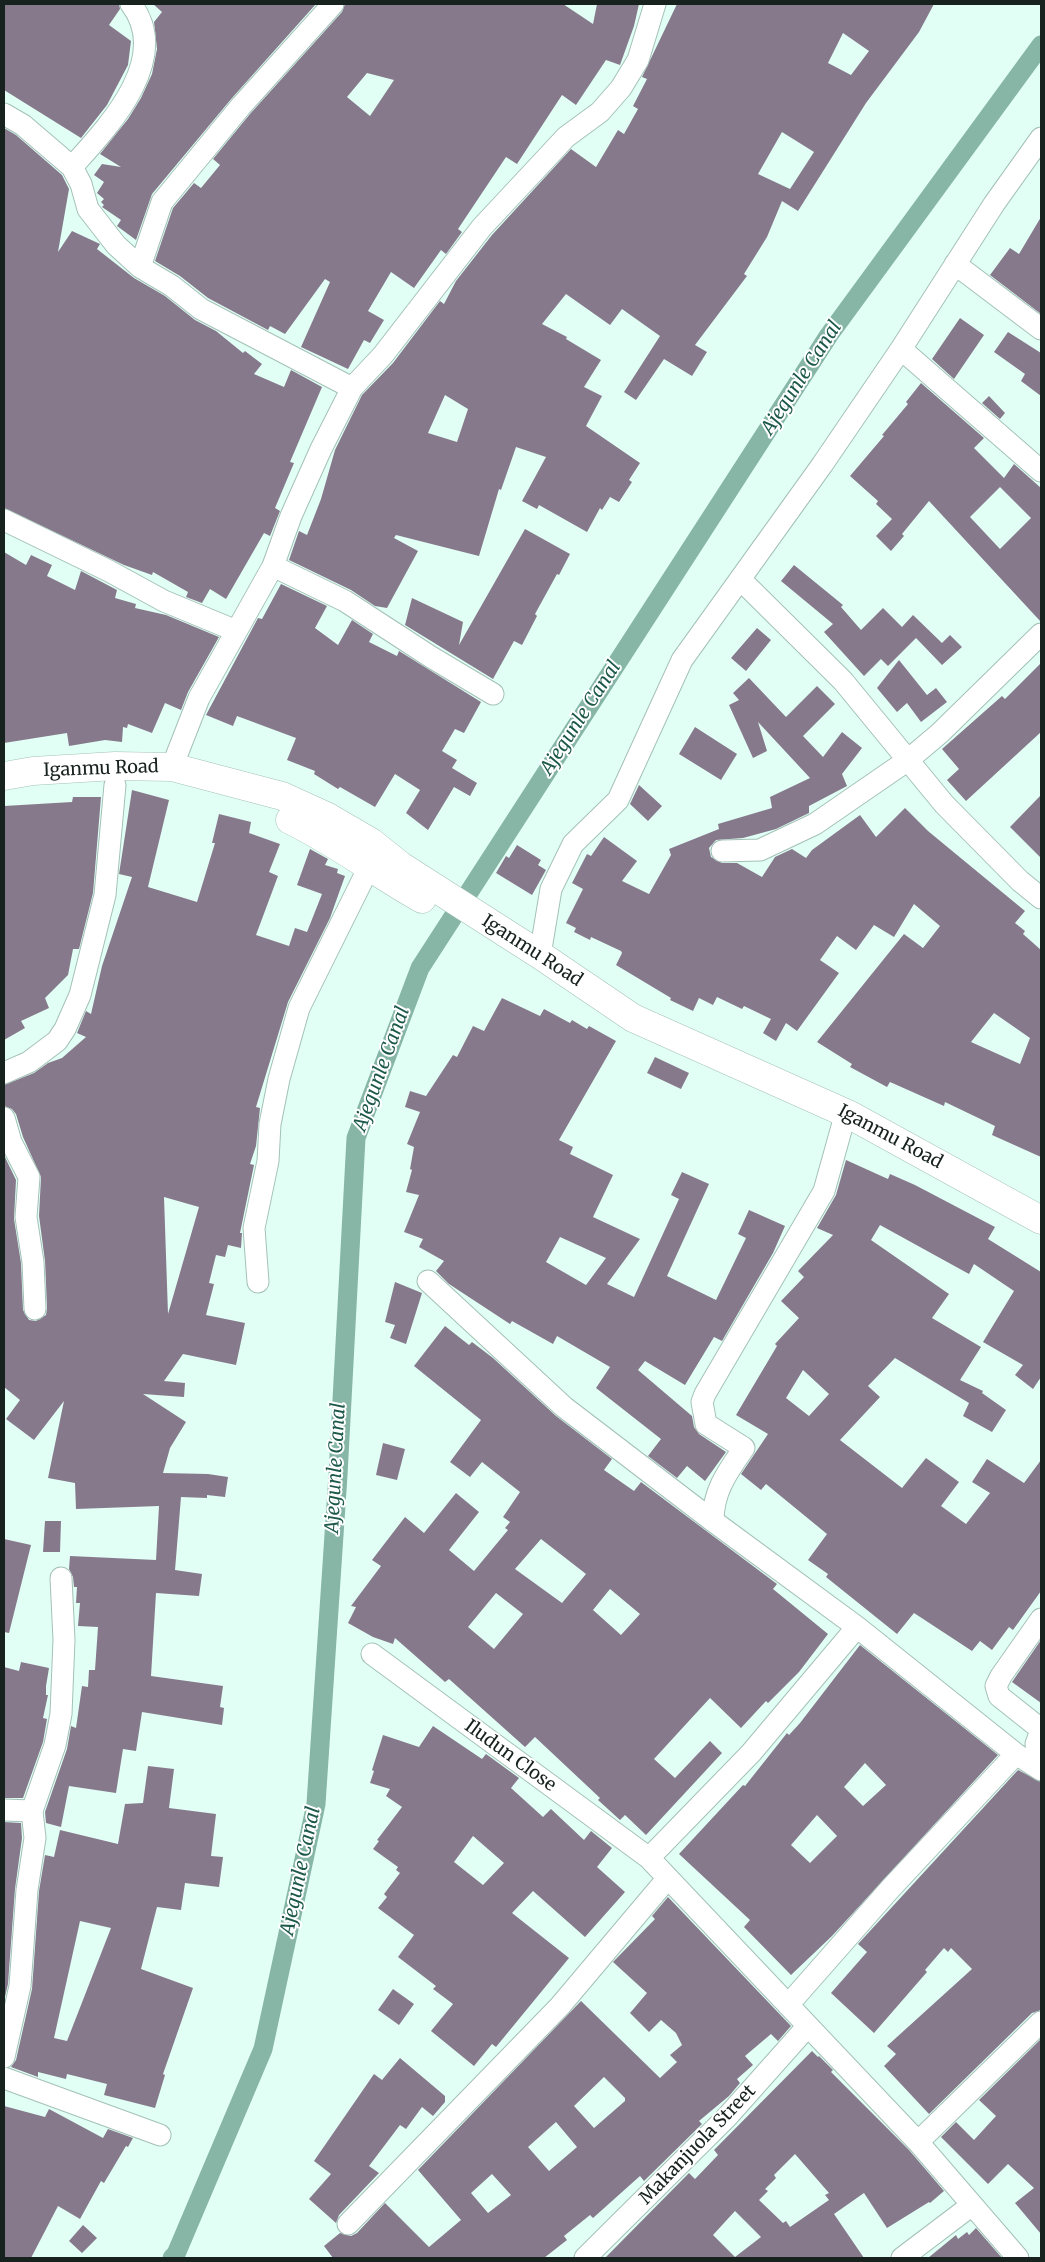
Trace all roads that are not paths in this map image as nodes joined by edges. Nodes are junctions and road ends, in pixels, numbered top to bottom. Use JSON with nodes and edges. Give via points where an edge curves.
{"nodes":[{"id":1,"x":131,"y":4,"type":"edge"},
{"id":2,"x":333,"y":4,"type":"edge"},
{"id":3,"x":655,"y":4,"type":"edge"},
{"id":4,"x":4,"y":114,"type":"edge"},
{"id":5,"x":1041,"y":138,"type":"edge"},
{"id":6,"x":72,"y":167,"type":"junction"},
{"id":7,"x":955,"y":264,"type":"junction"},
{"id":8,"x":140,"y":268,"type":"junction"},
{"id":9,"x":1041,"y":329,"type":"edge"},
{"id":10,"x":901,"y":349,"type":"junction"},
{"id":11,"x":352,"y":388,"type":"junction"},
{"id":12,"x":1041,"y":471,"type":"edge"},
{"id":13,"x":4,"y":520,"type":"edge"},
{"id":14,"x":273,"y":566,"type":"junction"},
{"id":15,"x":741,"y":580,"type":"junction"},
{"id":16,"x":234,"y":630,"type":"junction"},
{"id":17,"x":1041,"y":634,"type":"edge"},
{"id":18,"x":493,"y":694,"type":"dead end"},
{"id":19,"x":908,"y":760,"type":"junction"},
{"id":20,"x":172,"y":768,"type":"junction"},
{"id":21,"x":4,"y":776,"type":"edge"},
{"id":22,"x":115,"y":785,"type":"junction"},
{"id":23,"x":4,"y":795,"type":"edge"},
{"id":24,"x":722,"y":852,"type":"dead end"},
{"id":25,"x":387,"y":871,"type":"junction"},
{"id":26,"x":1041,"y":898,"type":"edge"},
{"id":27,"x":505,"y":941,"type":"junction"},
{"id":28,"x":540,"y":954,"type":"junction"},
{"id":29,"x":4,"y":1072,"type":"edge"},
{"id":30,"x":4,"y":1118,"type":"edge"},
{"id":31,"x":847,"y":1119,"type":"junction"},
{"id":32,"x":1041,"y":1220,"type":"edge"},
{"id":33,"x":1041,"y":1232,"type":"edge"},
{"id":34,"x":428,"y":1281,"type":"dead end"},
{"id":35,"x":258,"y":1282,"type":"dead end"},
{"id":36,"x":35,"y":1309,"type":"dead end"},
{"id":37,"x":712,"y":1521,"type":"junction"},
{"id":38,"x":61,"y":1578,"type":"dead end"},
{"id":39,"x":1041,"y":1619,"type":"edge"},
{"id":40,"x":857,"y":1627,"type":"junction"},
{"id":41,"x":372,"y":1654,"type":"dead end"},
{"id":42,"x":1041,"y":1750,"type":"edge"},
{"id":43,"x":1016,"y":1754,"type":"junction"},
{"id":44,"x":1041,"y":1770,"type":"edge"},
{"id":45,"x":4,"y":1810,"type":"edge"},
{"id":46,"x":32,"y":1812,"type":"junction"},
{"id":47,"x":649,"y":1858,"type":"junction"},
{"id":48,"x":667,"y":1879,"type":"junction"},
{"id":49,"x":788,"y":2005,"type":"junction"},
{"id":50,"x":1041,"y":2022,"type":"edge"},
{"id":51,"x":807,"y":2027,"type":"junction"},
{"id":52,"x":4,"y":2057,"type":"edge"},
{"id":53,"x":4,"y":2078,"type":"edge"},
{"id":54,"x":160,"y":2135,"type":"dead end"},
{"id":55,"x":918,"y":2142,"type":"junction"},
{"id":56,"x":972,"y":2205,"type":"junction"},
{"id":57,"x":348,"y":2224,"type":"dead end"},
{"id":58,"x":585,"y":2258,"type":"edge"},
{"id":59,"x":902,"y":2258,"type":"edge"},
{"id":60,"x":1018,"y":2258,"type":"edge"}],
"edges":[{"from":1,"to":6,"type":"street","via":[[142,23],[145,44],[141,66],[112,122]]},
{"from":2,"to":8,"type":"street","via":[[241,106],[162,202]]},
{"from":3,"to":11,"type":"street","via":[[638,60],[621,88],[600,112],[566,136],[482,227],[383,355]]},
{"from":4,"to":6,"type":"street"},
{"from":5,"to":7,"type":"street"},
{"from":6,"to":8,"type":"street","via":[[88,209],[116,245]]},
{"from":7,"to":9,"type":"street"},
{"from":7,"to":10,"type":"street"},
{"from":8,"to":11,"type":"street","via":[[172,286],[201,309]]},
{"from":10,"to":12,"type":"street"},
{"from":10,"to":15,"type":"street"},
{"from":11,"to":14,"type":"street","via":[[291,516]]},
{"from":13,"to":16,"type":"street","via":[[164,601]]},
{"from":14,"to":16,"type":"street"},
{"from":14,"to":18,"type":"street","via":[[345,602]]},
{"from":15,"to":19,"type":"street","via":[[843,680]]},
{"from":15,"to":28,"type":"street","via":[[682,660],[618,800],[573,844],[552,888]]},
{"from":16,"to":20,"type":"street","via":[[198,698]]},
{"from":17,"to":19,"type":"street"},
{"from":19,"to":24,"type":"street","via":[[815,824],[760,850]]},
{"from":19,"to":26,"type":"street","via":[[944,804]]},
{"from":20,"to":21,"type":"main road","name":"Iganmu Road","via":[[115,766]]},
{"from":20,"to":25,"type":"main road","name":"Iganmu Road","via":[[282,796],[328,817],[354,832]]},
{"from":22,"to":23,"type":"main road","name":"Iganmu Road"},
{"from":22,"to":25,"type":"main road","name":"Iganmu Road","via":[[169,786],[276,814]]},
{"from":22,"to":29,"type":"street","via":[[105,895],[80,995],[57,1041],[29,1062]]},
{"from":25,"to":27,"type":"main road","name":"Iganmu Road"},
{"from":25,"to":35,"type":"street","via":[[299,1008],[279,1079],[270,1124],[268,1161],[254,1228]]},
{"from":27,"to":28,"type":"main road","name":"Iganmu Road"},
{"from":27,"to":31,"type":"main road","name":"Iganmu Road","via":[[530,967],[624,1025]]},
{"from":28,"to":31,"type":"main road","name":"Iganmu Road","via":[[633,1018]]},
{"from":30,"to":36,"type":"street","via":[[11,1142],[29,1177],[26,1216],[33,1262]]},
{"from":31,"to":32,"type":"main road","name":"Iganmu Road"},
{"from":31,"to":33,"type":"main road","name":"Iganmu Road"},
{"from":31,"to":37,"type":"street","via":[[824,1191],[702,1402],[706,1424],[744,1448],[720,1484]]},
{"from":34,"to":37,"type":"street","via":[[564,1407]]},
{"from":37,"to":40,"type":"street"},
{"from":38,"to":46,"type":"street","via":[[64,1640],[61,1714],[55,1745]]},
{"from":39,"to":42,"type":"street","via":[[996,1686],[999,1696],[1038,1727],[1040,1733],[1036,1744]]},
{"from":40,"to":43,"type":"street"},
{"from":40,"to":47,"type":"street","via":[[752,1753]]},
{"from":41,"to":47,"type":"street","name":"Iludun Close"},
{"from":43,"to":44,"type":"street"},
{"from":43,"to":49,"type":"street"},
{"from":45,"to":46,"type":"street"},
{"from":46,"to":52,"type":"street","via":[[35,1838],[27,1890],[20,1986]]},
{"from":47,"to":48,"type":"street","name":"Iludun Close"},
{"from":48,"to":49,"type":"street","name":"Iludun Close"},
{"from":48,"to":57,"type":"street","via":[[560,2006]]},
{"from":49,"to":51,"type":"street","name":"Iludun Close"},
{"from":50,"to":55,"type":"street"},
{"from":51,"to":55,"type":"street","name":"Iludun Close"},
{"from":51,"to":58,"type":"street","name":"Makanjuola Street","via":[[727,2117]]},
{"from":53,"to":54,"type":"street"},
{"from":55,"to":56,"type":"street","name":"Iludun Close"},
{"from":56,"to":59,"type":"street"},
{"from":56,"to":60,"type":"street","name":"Iludun Close"}]}
